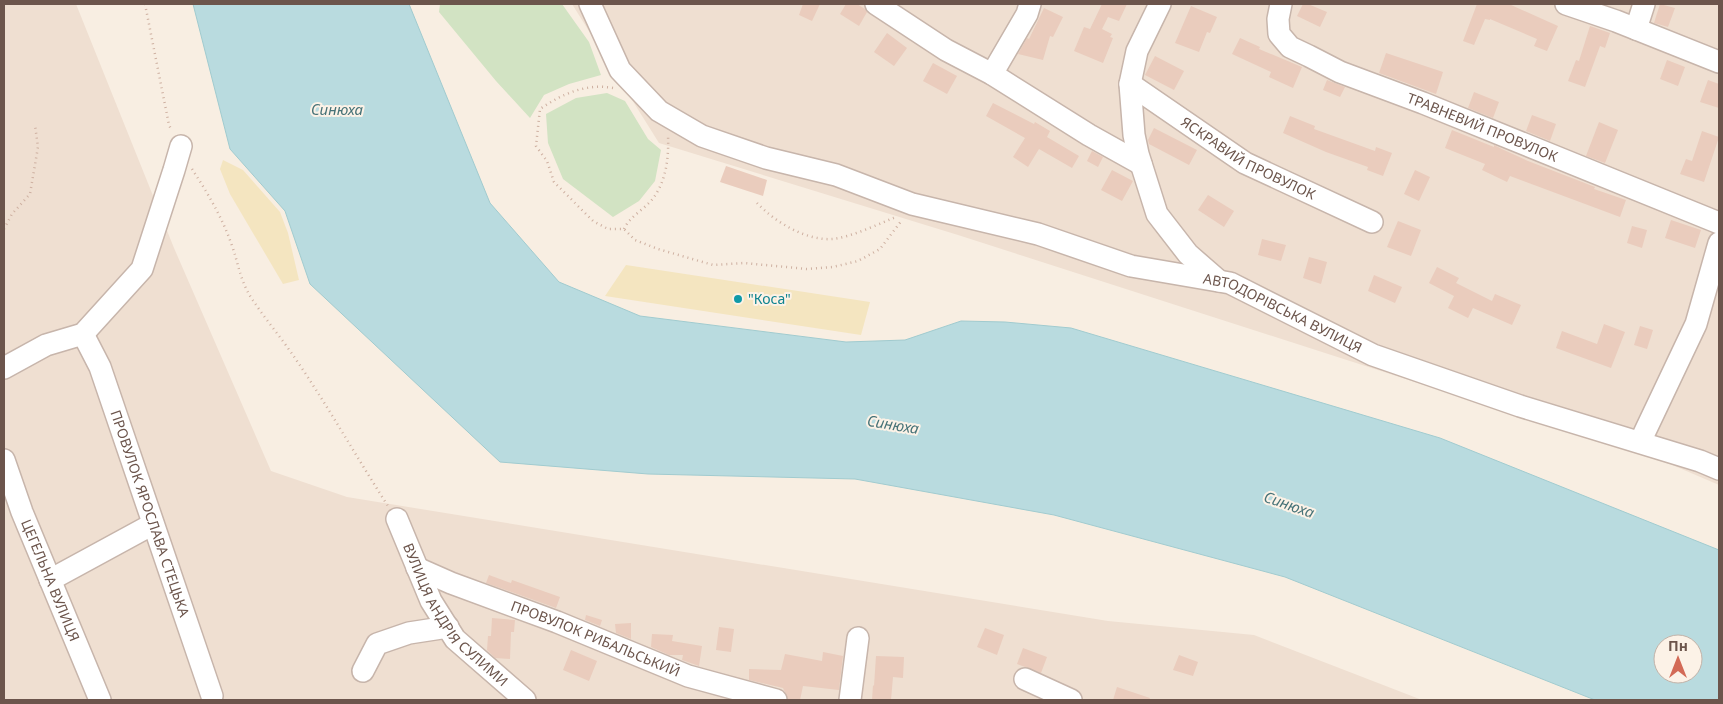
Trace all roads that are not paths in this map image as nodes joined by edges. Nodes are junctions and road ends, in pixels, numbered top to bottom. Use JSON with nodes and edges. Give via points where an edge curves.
{"nodes":[{"id":1,"x":876,"y":4,"type":"edge"},
{"id":2,"x":1030,"y":4,"type":"edge"},
{"id":3,"x":1160,"y":4,"type":"edge"},
{"id":4,"x":1281,"y":4,"type":"edge"},
{"id":5,"x":1566,"y":4,"type":"edge"},
{"id":6,"x":1644,"y":4,"type":"edge"},
{"id":7,"x":597,"y":7,"type":"edge"},
{"id":8,"x":1636,"y":29,"type":"junction"},
{"id":9,"x":1719,"y":62,"type":"edge"},
{"id":10,"x":992,"y":74,"type":"junction"},
{"id":11,"x":1130,"y":84,"type":"junction"},
{"id":12,"x":180,"y":146,"type":"road end"},
{"id":13,"x":1141,"y":164,"type":"junction"},
{"id":14,"x":1372,"y":222,"type":"dead end"},
{"id":15,"x":1719,"y":222,"type":"edge"},
{"id":16,"x":1719,"y":243,"type":"edge"},
{"id":17,"x":1219,"y":281,"type":"junction"},
{"id":18,"x":83,"y":334,"type":"junction"},
{"id":19,"x":4,"y":368,"type":"edge"},
{"id":20,"x":1640,"y":442,"type":"junction"},
{"id":21,"x":4,"y":460,"type":"edge"},
{"id":22,"x":1719,"y":469,"type":"edge"},
{"id":23,"x":397,"y":519,"type":"road end"},
{"id":24,"x":153,"y":524,"type":"junction"},
{"id":25,"x":418,"y":568,"type":"junction"},
{"id":26,"x":50,"y":580,"type":"junction"},
{"id":27,"x":448,"y":627,"type":"junction"},
{"id":28,"x":858,"y":638,"type":"dead end"},
{"id":29,"x":364,"y":671,"type":"dead end"},
{"id":30,"x":1025,"y":679,"type":"dead end"},
{"id":31,"x":212,"y":696,"type":"dead end"},
{"id":32,"x":100,"y":700,"type":"edge"},
{"id":33,"x":525,"y":700,"type":"edge"},
{"id":34,"x":776,"y":700,"type":"edge"},
{"id":35,"x":850,"y":700,"type":"edge"},
{"id":36,"x":1071,"y":700,"type":"edge"}],
"edges":[{"from":1,"to":10,"type":"street","via":[[946,50]]},
{"from":2,"to":10,"type":"street"},
{"from":3,"to":11,"type":"street","name":"АВТОДОРІВСЬКА ВУЛИЦЯ","via":[[1138,51]]},
{"from":4,"to":15,"type":"street","name":"ТРАВНЕВИЙ ПРОВУЛОК","via":[[1279,34],[1290,46],[1340,72]]},
{"from":5,"to":8,"type":"street"},
{"from":6,"to":8,"type":"street"},
{"from":7,"to":17,"type":"street","via":[[620,70],[658,111],[702,136],[766,158],[836,175],[909,208],[1038,234],[1131,266]]},
{"from":8,"to":9,"type":"street"},
{"from":10,"to":13,"type":"street"},
{"from":11,"to":13,"type":"street","name":"АВТОДОРІВСЬКА ВУЛИЦЯ","via":[[1134,135]]},
{"from":11,"to":14,"type":"street","name":"ЯСКРАВИЙ ПРОВУЛОК","via":[[1245,163]]},
{"from":12,"to":18,"type":"street","via":[[142,269]]},
{"from":13,"to":17,"type":"street","name":"АВТОДОРІВСЬКА ВУЛИЦЯ","via":[[1157,214],[1188,254]]},
{"from":16,"to":20,"type":"street","via":[[1696,324]]},
{"from":17,"to":20,"type":"street","name":"АВТОДОРІВСЬКА ВУЛИЦЯ","via":[[1230,283],[1372,354],[1520,406]]},
{"from":18,"to":19,"type":"street","via":[[46,345]]},
{"from":18,"to":24,"type":"street","name":"ПРОВУЛОК ЯРОСЛАВА СТЕЦЬКА","via":[[100,367]]},
{"from":20,"to":22,"type":"street","name":"АВТОДОРІВСЬКА ВУЛИЦЯ"},
{"from":21,"to":26,"type":"street","name":"ЦЕГЕЛЬНА ВУЛИЦЯ"},
{"from":23,"to":25,"type":"street","name":"ВУЛИЦЯ АНДРІЯ СУЛИМИ"},
{"from":24,"to":26,"type":"street"},
{"from":24,"to":31,"type":"street","name":"ПРОВУЛОК ЯРОСЛАВА СТЕЦЬКА"},
{"from":25,"to":27,"type":"street","name":"ВУЛИЦЯ АНДРІЯ СУЛИМИ","via":[[431,601]]},
{"from":25,"to":34,"type":"street","name":"ПРОВУЛОК РИБАЛЬСЬКИЙ","via":[[688,676]]},
{"from":26,"to":32,"type":"street","name":"ЦЕГЕЛЬНА ВУЛИЦЯ"},
{"from":27,"to":29,"type":"street","via":[[409,633],[377,644]]},
{"from":27,"to":33,"type":"street","name":"ВУЛИЦЯ АНДРІЯ СУЛИМИ","via":[[455,639]]},
{"from":28,"to":35,"type":"street"},
{"from":30,"to":36,"type":"street"}]}
